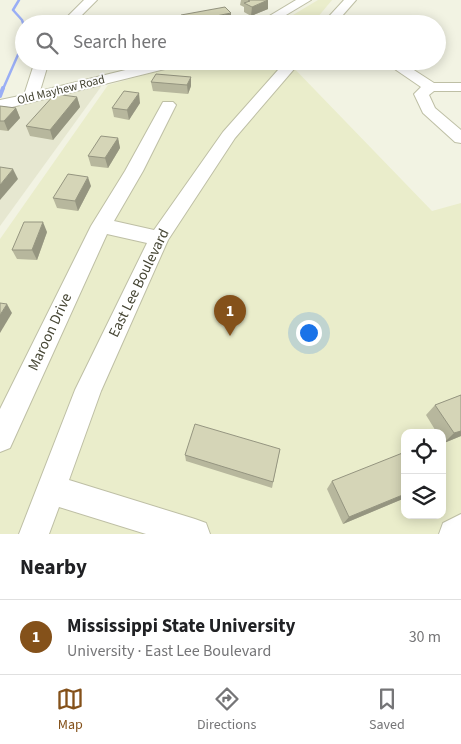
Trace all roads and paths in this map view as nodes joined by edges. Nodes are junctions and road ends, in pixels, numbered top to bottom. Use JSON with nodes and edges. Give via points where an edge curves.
{"nodes":[{"id":1,"x":91,"y":0,"type":"edge"},
{"id":2,"x":305,"y":0,"type":"edge"},
{"id":3,"x":350,"y":0,"type":"edge"},
{"id":4,"x":75,"y":15,"type":"edge"},
{"id":5,"x":278,"y":15,"type":"edge"},
{"id":6,"x":342,"y":15,"type":"edge"},
{"id":7,"x":39,"y":70,"type":"edge"},
{"id":8,"x":144,"y":70,"type":"edge"},
{"id":9,"x":286,"y":70,"type":"edge"},
{"id":10,"x":404,"y":70,"type":"edge"},
{"id":11,"x":461,"y":87,"type":"edge"},
{"id":12,"x":431,"y":88,"type":"junction"},
{"id":13,"x":30,"y":98,"type":"junction"},
{"id":14,"x":0,"y":105,"type":"edge"},
{"id":15,"x":168,"y":105,"type":"dead end"},
{"id":16,"x":461,"y":138,"type":"edge"},
{"id":17,"x":101,"y":226,"type":"junction"},
{"id":18,"x":159,"y":238,"type":"junction"},
{"id":19,"x":0,"y":438,"type":"edge"},
{"id":20,"x":50,"y":489,"type":"junction"},
{"id":21,"x":461,"y":529,"type":"edge"},
{"id":22,"x":34,"y":534,"type":"edge"},
{"id":23,"x":195,"y":534,"type":"edge"},
{"id":24,"x":454,"y":534,"type":"edge"}],
"edges":[{"from":1,"to":4,"type":"street"},
{"from":2,"to":5,"type":"street"},
{"from":3,"to":6,"type":"street"},
{"from":7,"to":13,"type":"street"},
{"from":8,"to":13,"type":"street","name":"Old Mayhew Road"},
{"from":9,"to":18,"type":"street","name":"East Lee Boulevard","via":[[229,135]]},
{"from":10,"to":12,"type":"street"},
{"from":11,"to":12,"type":"street"},
{"from":12,"to":16,"type":"street","via":[[421,94],[428,110]]},
{"from":13,"to":14,"type":"street","name":"Old Mayhew Road"},
{"from":15,"to":17,"type":"street","name":"Maroon Drive"},
{"from":17,"to":18,"type":"street"},
{"from":17,"to":19,"type":"street","name":"Maroon Drive"},
{"from":18,"to":20,"type":"street","name":"East Lee Boulevard","via":[[88,390]]},
{"from":20,"to":22,"type":"street","name":"East Lee Boulevard"},
{"from":20,"to":23,"type":"street"},
{"from":21,"to":24,"type":"street"}]}
